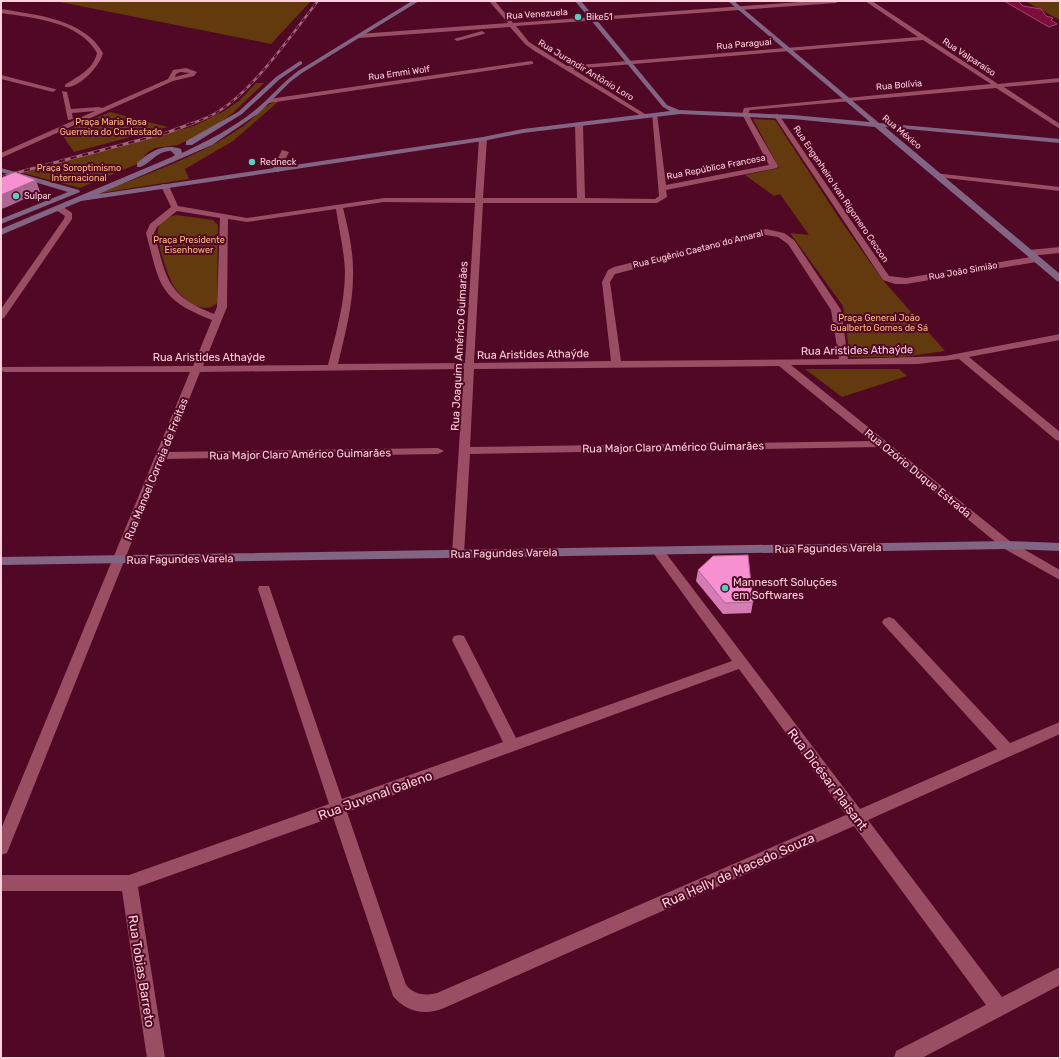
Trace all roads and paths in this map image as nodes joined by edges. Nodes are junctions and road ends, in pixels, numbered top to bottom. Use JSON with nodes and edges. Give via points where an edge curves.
{"nodes":[{"id":1,"x":404,"y":1,"type":"edge"},
{"id":2,"x":416,"y":1,"type":"edge"},
{"id":3,"x":492,"y":1,"type":"edge"},
{"id":4,"x":578,"y":1,"type":"edge"},
{"id":5,"x":731,"y":1,"type":"edge"},
{"id":6,"x":836,"y":1,"type":"edge"},
{"id":7,"x":868,"y":1,"type":"edge"},
{"id":8,"x":740,"y":8,"type":"junction"},
{"id":9,"x":4,"y":11,"type":"edge"},
{"id":10,"x":1,"y":14,"type":"edge"},
{"id":11,"x":593,"y":19,"type":"junction"},
{"id":12,"x":512,"y":25,"type":"junction"},
{"id":13,"x":488,"y":26,"type":"junction"},
{"id":14,"x":359,"y":36,"type":"junction"},
{"id":15,"x":924,"y":38,"type":"junction"},
{"id":16,"x":457,"y":39,"type":"dead end"},
{"id":17,"x":788,"y":49,"type":"junction"},
{"id":18,"x":531,"y":63,"type":"dead end"},
{"id":19,"x":629,"y":63,"type":"junction"},
{"id":20,"x":566,"y":68,"type":"junction"},
{"id":21,"x":1,"y":77,"type":"edge"},
{"id":22,"x":171,"y":80,"type":"dead end"},
{"id":23,"x":1060,"y":80,"type":"edge"},
{"id":24,"x":16,"y":81,"type":"junction"},
{"id":25,"x":6,"y":85,"type":"dead end"},
{"id":26,"x":996,"y":85,"type":"junction"},
{"id":27,"x":65,"y":89,"type":"junction"},
{"id":28,"x":846,"y":98,"type":"junction"},
{"id":29,"x":269,"y":101,"type":"junction"},
{"id":30,"x":120,"y":104,"type":"junction"},
{"id":31,"x":665,"y":106,"type":"junction"},
{"id":32,"x":97,"y":109,"type":"junction"},
{"id":33,"x":110,"y":109,"type":"junction"},
{"id":34,"x":68,"y":111,"type":"junction"},
{"id":35,"x":680,"y":112,"type":"junction"},
{"id":36,"x":654,"y":114,"type":"junction"},
{"id":37,"x":745,"y":114,"type":"junction"},
{"id":38,"x":643,"y":115,"type":"junction"},
{"id":39,"x":777,"y":116,"type":"junction"},
{"id":40,"x":867,"y":116,"type":"junction"},
{"id":41,"x":836,"y":121,"type":"junction"},
{"id":42,"x":70,"y":124,"type":"junction"},
{"id":43,"x":579,"y":124,"type":"junction"},
{"id":44,"x":878,"y":125,"type":"junction"},
{"id":45,"x":1060,"y":127,"type":"edge"},
{"id":46,"x":483,"y":139,"type":"junction"},
{"id":47,"x":1060,"y":142,"type":"edge"},
{"id":48,"x":176,"y":150,"type":"junction"},
{"id":49,"x":285,"y":152,"type":"dead end"},
{"id":50,"x":1,"y":156,"type":"edge"},
{"id":51,"x":175,"y":159,"type":"junction"},
{"id":52,"x":1,"y":170,"type":"edge"},
{"id":53,"x":276,"y":170,"type":"junction"},
{"id":54,"x":937,"y":175,"type":"junction"},
{"id":55,"x":22,"y":176,"type":"junction"},
{"id":56,"x":8,"y":180,"type":"edge"},
{"id":57,"x":165,"y":186,"type":"junction"},
{"id":58,"x":662,"y":188,"type":"junction"},
{"id":59,"x":1060,"y":189,"type":"edge"},
{"id":60,"x":78,"y":195,"type":"junction"},
{"id":61,"x":480,"y":200,"type":"junction"},
{"id":62,"x":582,"y":201,"type":"junction"},
{"id":63,"x":339,"y":206,"type":"junction"},
{"id":64,"x":59,"y":208,"type":"junction"},
{"id":65,"x":175,"y":208,"type":"junction"},
{"id":66,"x":224,"y":216,"type":"junction"},
{"id":67,"x":3,"y":225,"type":"edge"},
{"id":68,"x":1,"y":232,"type":"edge"},
{"id":69,"x":1060,"y":250,"type":"edge"},
{"id":70,"x":1029,"y":253,"type":"junction"},
{"id":71,"x":1036,"y":259,"type":"junction"},
{"id":72,"x":1060,"y":279,"type":"edge"},
{"id":73,"x":890,"y":280,"type":"joint"},
{"id":74,"x":1,"y":316,"type":"edge"},
{"id":75,"x":218,"y":319,"type":"junction"},
{"id":76,"x":1060,"y":337,"type":"edge"},
{"id":77,"x":961,"y":356,"type":"junction"},
{"id":78,"x":844,"y":362,"type":"junction"},
{"id":79,"x":782,"y":363,"type":"junction"},
{"id":80,"x":616,"y":365,"type":"junction"},
{"id":81,"x":469,"y":366,"type":"junction"},
{"id":82,"x":332,"y":368,"type":"junction"},
{"id":83,"x":4,"y":369,"type":"dead end"},
{"id":84,"x":197,"y":370,"type":"junction"},
{"id":85,"x":1060,"y":438,"type":"edge"},
{"id":86,"x":882,"y":444,"type":"junction"},
{"id":87,"x":438,"y":451,"type":"dead end"},
{"id":88,"x":464,"y":451,"type":"junction"},
{"id":89,"x":161,"y":456,"type":"junction"},
{"id":90,"x":1060,"y":542,"type":"edge"},
{"id":91,"x":1007,"y":545,"type":"junction"},
{"id":92,"x":1060,"y":547,"type":"edge"},
{"id":93,"x":658,"y":551,"type":"junction"},
{"id":94,"x":458,"y":554,"type":"junction"},
{"id":95,"x":119,"y":560,"type":"junction"},
{"id":96,"x":1,"y":561,"type":"edge"},
{"id":97,"x":1060,"y":576,"type":"edge"},
{"id":98,"x":264,"y":589,"type":"dead end"},
{"id":99,"x":888,"y":622,"type":"dead end"},
{"id":100,"x":459,"y":640,"type":"dead end"},
{"id":101,"x":741,"y":663,"type":"junction"},
{"id":102,"x":1060,"y":728,"type":"edge"},
{"id":103,"x":512,"y":745,"type":"junction"},
{"id":104,"x":1008,"y":751,"type":"junction"},
{"id":105,"x":338,"y":808,"type":"junction"},
{"id":106,"x":857,"y":818,"type":"junction"},
{"id":107,"x":1,"y":848,"type":"edge"},
{"id":108,"x":1,"y":883,"type":"edge"},
{"id":109,"x":129,"y":883,"type":"junction"},
{"id":110,"x":1060,"y":976,"type":"edge"},
{"id":111,"x":999,"y":1008,"type":"junction"},
{"id":112,"x":156,"y":1058,"type":"edge"},
{"id":113,"x":903,"y":1058,"type":"edge"}],
"edges":[{"from":1,"to":48,"type":"main road","via":[[289,70],[240,113]]},
{"from":2,"to":14,"type":"main road"},
{"from":3,"to":12,"type":"street","name":"Rua Jurandir Antônio Loro"},
{"from":4,"to":11,"type":"main road"},
{"from":5,"to":8,"type":"main road","name":"Rua México"},
{"from":6,"to":8,"type":"street","name":"Rua Venezuela"},
{"from":7,"to":15,"type":"street","name":"Rua Valparaíso"},
{"from":8,"to":11,"type":"street","name":"Rua Venezuela"},
{"from":8,"to":17,"type":"main road","name":"Rua México"},
{"from":9,"to":10,"type":"street"},
{"from":9,"to":27,"type":"street","via":[[65,25],[95,43],[100,53],[96,63],[87,74]]},
{"from":11,"to":12,"type":"street","name":"Rua Venezuela"},
{"from":11,"to":19,"type":"main road"},
{"from":12,"to":13,"type":"street","name":"Rua Venezuela"},
{"from":12,"to":20,"type":"street","name":"Rua Jurandir Antônio Loro","via":[[530,46]]},
{"from":13,"to":14,"type":"street","name":"Rua Venezuela"},
{"from":13,"to":16,"type":"street","via":[[488,31]]},
{"from":14,"to":29,"type":"main road","via":[[294,76]]},
{"from":15,"to":17,"type":"street","name":"Rua Paraguai"},
{"from":15,"to":26,"type":"street","name":"Rua Valparaíso"},
{"from":17,"to":19,"type":"street","name":"Rua Paraguai"},
{"from":17,"to":28,"type":"main road","name":"Rua México"},
{"from":18,"to":29,"type":"street","name":"Rua Emmi Wolf"},
{"from":19,"to":20,"type":"street","name":"Rua Paraguai"},
{"from":19,"to":31,"type":"main road"},
{"from":20,"to":38,"type":"street","name":"Rua Jurandir Antônio Loro"},
{"from":21,"to":24,"type":"street"},
{"from":22,"to":30,"type":"street"},
{"from":23,"to":26,"type":"street","name":"Rua Bolívia"},
{"from":24,"to":25,"type":"street"},
{"from":24,"to":27,"type":"street","via":[[53,90],[58,87]]},
{"from":26,"to":28,"type":"street","name":"Rua Bolívia"},
{"from":26,"to":45,"type":"street","name":"Rua Valparaíso"},
{"from":27,"to":34,"type":"street"},
{"from":28,"to":37,"type":"street","name":"Rua Bolívia","via":[[755,106],[746,109]]},
{"from":28,"to":40,"type":"main road","name":"Rua México"},
{"from":29,"to":51,"type":"main road","via":[[241,124]]},
{"from":30,"to":32,"type":"street"},
{"from":30,"to":33,"type":"street"},
{"from":31,"to":35,"type":"main road"},
{"from":31,"to":36,"type":"main road"},
{"from":32,"to":33,"type":"street"},
{"from":32,"to":34,"type":"street"},
{"from":33,"to":42,"type":"street"},
{"from":34,"to":42,"type":"street"},
{"from":35,"to":36,"type":"main road"},
{"from":35,"to":37,"type":"main road"},
{"from":36,"to":38,"type":"main road"},
{"from":36,"to":58,"type":"street"},
{"from":37,"to":39,"type":"main road"},
{"from":37,"to":58,"type":"street","name":"Rua República Francesa","via":[[774,166]]},
{"from":38,"to":43,"type":"main road"},
{"from":39,"to":41,"type":"main road"},
{"from":39,"to":73,"type":"street","name":"Rua Engenheiro Ivan Rigomero Ceccon","via":[[884,276]]},
{"from":40,"to":41,"type":"main road","via":[[857,120]]},
{"from":40,"to":44,"type":"main road","name":"Rua México"},
{"from":41,"to":44,"type":"main road"},
{"from":42,"to":50,"type":"street"},
{"from":43,"to":46,"type":"main road"},
{"from":43,"to":62,"type":"street"},
{"from":44,"to":47,"type":"main road"},
{"from":44,"to":54,"type":"main road","name":"Rua México"},
{"from":46,"to":53,"type":"main road"},
{"from":46,"to":61,"type":"street","name":"Rua Joaquim Américo Guimarães"},
{"from":48,"to":51,"type":"main road","via":[[179,153]]},
{"from":48,"to":60,"type":"main road"},
{"from":49,"to":53,"type":"street"},
{"from":51,"to":60,"type":"main road"},
{"from":52,"to":55,"type":"main road"},
{"from":53,"to":57,"type":"main road"},
{"from":54,"to":59,"type":"street"},
{"from":54,"to":70,"type":"main road","name":"Rua México"},
{"from":55,"to":56,"type":"street"},
{"from":55,"to":60,"type":"main road"},
{"from":57,"to":60,"type":"main road"},
{"from":57,"to":65,"type":"street"},
{"from":58,"to":62,"type":"street","via":[[663,197],[660,200]]},
{"from":60,"to":64,"type":"main road"},
{"from":60,"to":67,"type":"main road"},
{"from":61,"to":62,"type":"street"},
{"from":61,"to":63,"type":"street","via":[[384,200]]},
{"from":61,"to":81,"type":"street","name":"Rua Joaquim Américo Guimarães"},
{"from":63,"to":66,"type":"street","via":[[247,220]]},
{"from":63,"to":82,"type":"street","via":[[349,278],[346,307]]},
{"from":64,"to":67,"type":"main road"},
{"from":64,"to":74,"type":"street","via":[[69,215],[68,219]]},
{"from":65,"to":66,"type":"street"},
{"from":65,"to":75,"type":"street","via":[[150,229],[166,284],[174,297],[181,302]]},
{"from":66,"to":75,"type":"street","name":"Rua Manoel Correia de Freitas","via":[[223,300]]},
{"from":67,"to":68,"type":"main road"},
{"from":69,"to":70,"type":"street"},
{"from":70,"to":71,"type":"main road","name":"Rua México"},
{"from":71,"to":72,"type":"main road","name":"Rua México"},
{"from":71,"to":73,"type":"street","name":"Rua João Simião","via":[[906,281]]},
{"from":75,"to":84,"type":"street","name":"Rua Manoel Correia de Freitas"},
{"from":76,"to":77,"type":"street","name":"Rua Aristides Athaýde"},
{"from":77,"to":78,"type":"street","name":"Rua Aristides Athaýde","via":[[918,361]]},
{"from":77,"to":85,"type":"street"},
{"from":78,"to":79,"type":"street","name":"Rua Aristides Athaýde"},
{"from":78,"to":80,"type":"street","name":"Rua Eugênio Caetano do Amaral","via":[[838,317],[832,304],[791,242],[781,235],[766,232],[611,272],[606,282]]},
{"from":79,"to":80,"type":"street","name":"Rua Aristides Athaýde"},
{"from":79,"to":86,"type":"street","name":"Rua Ozório Duque Estrada"},
{"from":80,"to":81,"type":"street","name":"Rua Aristides Athaýde"},
{"from":81,"to":82,"type":"street","name":"Rua Aristides Athaýde"},
{"from":81,"to":88,"type":"street","name":"Rua Joaquim Américo Guimarães"},
{"from":82,"to":84,"type":"street","name":"Rua Aristides Athaýde"},
{"from":83,"to":84,"type":"street","name":"Rua Aristides Athaýde"},
{"from":84,"to":89,"type":"street","name":"Rua Manoel Correia de Freitas"},
{"from":86,"to":88,"type":"street","name":"Rua Major Claro Américo Guimarães"},
{"from":86,"to":91,"type":"street","name":"Rua Ozório Duque Estrada"},
{"from":87,"to":89,"type":"street","name":"Rua Major Claro Américo Guimarães"},
{"from":88,"to":94,"type":"street","name":"Rua Joaquim Américo Guimarães"},
{"from":89,"to":95,"type":"street","name":"Rua Manoel Correia de Freitas"},
{"from":90,"to":91,"type":"main road","name":"Rua Fagundes Varela","via":[[1021,541]]},
{"from":91,"to":92,"type":"main road","name":"Rua Fagundes Varela"},
{"from":91,"to":93,"type":"main road","name":"Rua Fagundes Varela"},
{"from":91,"to":97,"type":"street","name":"Rua Ozório Duque Estrada"},
{"from":93,"to":94,"type":"main road","name":"Rua Fagundes Varela"},
{"from":93,"to":101,"type":"street","name":"Rua Dicésar Plaisant"},
{"from":94,"to":95,"type":"main road","name":"Rua Fagundes Varela"},
{"from":95,"to":96,"type":"main road","name":"Rua Fagundes Varela"},
{"from":95,"to":107,"type":"street","name":"Rua Manoel Correia de Freitas"},
{"from":98,"to":105,"type":"street"},
{"from":99,"to":104,"type":"street"},
{"from":100,"to":103,"type":"street"},
{"from":101,"to":103,"type":"street","name":"Rua Juvenal Galeno"},
{"from":101,"to":106,"type":"street","name":"Rua Dicésar Plaisant"},
{"from":102,"to":104,"type":"street","name":"Rua Helly de Macedo Souza"},
{"from":103,"to":105,"type":"street","name":"Rua Juvenal Galeno"},
{"from":104,"to":106,"type":"street","name":"Rua Helly de Macedo Souza"},
{"from":105,"to":106,"type":"street","name":"Rua Helly de Macedo Souza","via":[[399,990],[414,1003],[426,1005],[438,1002]]},
{"from":105,"to":109,"type":"street","name":"Rua Juvenal Galeno"},
{"from":106,"to":111,"type":"street","name":"Rua Dicésar Plaisant"},
{"from":108,"to":109,"type":"street","name":"Rua Juvenal Galeno"},
{"from":109,"to":112,"type":"street","name":"Rua Tobias Barreto"},
{"from":110,"to":111,"type":"street"},
{"from":111,"to":113,"type":"street"}]}
